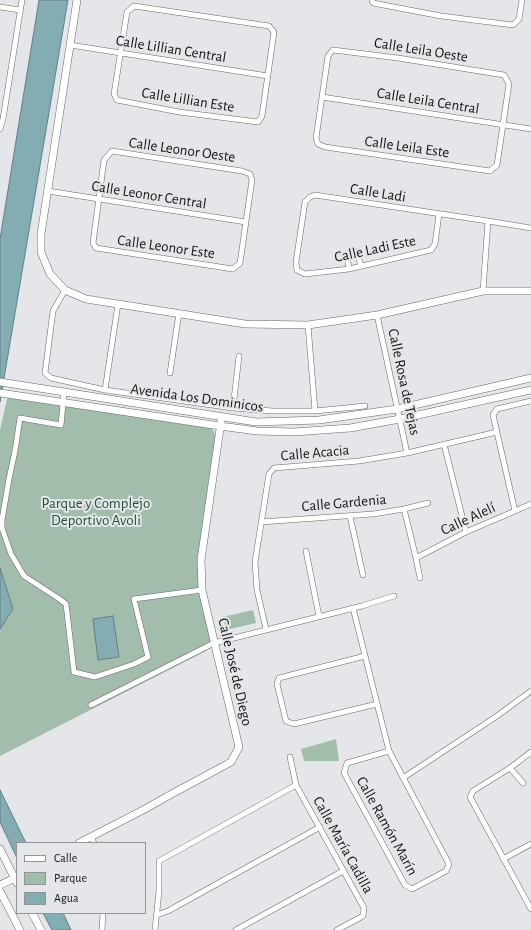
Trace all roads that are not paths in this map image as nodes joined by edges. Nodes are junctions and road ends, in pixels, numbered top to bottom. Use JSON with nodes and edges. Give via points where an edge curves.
{"nodes":[{"id":1,"x":22,"y":0,"type":"edge"},
{"id":2,"x":77,"y":0,"type":"edge"},
{"id":3,"x":372,"y":0,"type":"edge"},
{"id":4,"x":522,"y":0,"type":"edge"},
{"id":5,"x":0,"y":7,"type":"edge"},
{"id":6,"x":20,"y":10,"type":"junction"},
{"id":7,"x":70,"y":45,"type":"junction"},
{"id":8,"x":120,"y":53,"type":"junction"},
{"id":9,"x":268,"y":76,"type":"junction"},
{"id":10,"x":322,"y":97,"type":"junction"},
{"id":11,"x":503,"y":124,"type":"junction"},
{"id":12,"x":0,"y":129,"type":"edge"},
{"id":13,"x":531,"y":129,"type":"edge"},
{"id":14,"x":48,"y":191,"type":"junction"},
{"id":15,"x":98,"y":199,"type":"junction"},
{"id":16,"x":439,"y":214,"type":"junction"},
{"id":17,"x":488,"y":221,"type":"junction"},
{"id":18,"x":246,"y":222,"type":"junction"},
{"id":19,"x":531,"y":228,"type":"edge"},
{"id":20,"x":361,"y":266,"type":"junction"},
{"id":21,"x":349,"y":269,"type":"junction"},
{"id":22,"x":311,"y":273,"type":"joint"},
{"id":23,"x":65,"y":290,"type":"junction"},
{"id":24,"x":483,"y":291,"type":"junction"},
{"id":25,"x":531,"y":291,"type":"edge"},
{"id":26,"x":118,"y":304,"type":"junction"},
{"id":27,"x":180,"y":313,"type":"junction"},
{"id":28,"x":377,"y":315,"type":"junction"},
{"id":29,"x":308,"y":325,"type":"junction"},
{"id":30,"x":239,"y":356,"type":"dead end"},
{"id":31,"x":170,"y":373,"type":"dead end"},
{"id":32,"x":531,"y":378,"type":"edge"},
{"id":33,"x":0,"y":382,"type":"edge"},
{"id":34,"x":105,"y":390,"type":"junction"},
{"id":35,"x":531,"y":390,"type":"edge"},
{"id":36,"x":64,"y":392,"type":"junction"},
{"id":37,"x":0,"y":393,"type":"edge"},
{"id":38,"x":531,"y":401,"type":"edge"},
{"id":39,"x":63,"y":402,"type":"junction"},
{"id":40,"x":365,"y":406,"type":"dead end"},
{"id":41,"x":233,"y":408,"type":"junction"},
{"id":42,"x":397,"y":409,"type":"junction"},
{"id":43,"x":315,"y":411,"type":"junction"},
{"id":44,"x":222,"y":417,"type":"junction"},
{"id":45,"x":400,"y":419,"type":"junction"},
{"id":46,"x":220,"y":426,"type":"junction"},
{"id":47,"x":497,"y":432,"type":"junction"},
{"id":48,"x":444,"y":444,"type":"junction"},
{"id":49,"x":407,"y":453,"type":"junction"},
{"id":50,"x":428,"y":503,"type":"dead end"},
{"id":51,"x":531,"y":504,"type":"edge"},
{"id":52,"x":404,"y":509,"type":"junction"},
{"id":53,"x":515,"y":511,"type":"junction"},
{"id":54,"x":350,"y":516,"type":"junction"},
{"id":55,"x":261,"y":522,"type":"junction"},
{"id":56,"x":466,"y":532,"type":"junction"},
{"id":57,"x":306,"y":551,"type":"dead end"},
{"id":58,"x":416,"y":558,"type":"junction"},
{"id":59,"x":364,"y":575,"type":"dead end"},
{"id":60,"x":420,"y":578,"type":"dead end"},
{"id":61,"x":202,"y":590,"type":"junction"},
{"id":62,"x":394,"y":596,"type":"dead end"},
{"id":63,"x":353,"y":608,"type":"junction"},
{"id":64,"x":319,"y":616,"type":"junction"},
{"id":65,"x":266,"y":630,"type":"junction"},
{"id":66,"x":214,"y":644,"type":"junction"},
{"id":67,"x":365,"y":656,"type":"junction"},
{"id":68,"x":531,"y":691,"type":"edge"},
{"id":69,"x":377,"y":704,"type":"junction"},
{"id":70,"x":91,"y":705,"type":"dead end"},
{"id":71,"x":389,"y":751,"type":"junction"},
{"id":72,"x":531,"y":752,"type":"edge"},
{"id":73,"x":290,"y":757,"type":"dead end"},
{"id":74,"x":510,"y":768,"type":"junction"},
{"id":75,"x":403,"y":778,"type":"junction"},
{"id":76,"x":523,"y":783,"type":"dead end"},
{"id":77,"x":296,"y":785,"type":"junction"},
{"id":78,"x":320,"y":827,"type":"junction"},
{"id":79,"x":92,"y":840,"type":"edge"},
{"id":80,"x":531,"y":844,"type":"edge"},
{"id":81,"x":0,"y":849,"type":"edge"},
{"id":82,"x":503,"y":859,"type":"junction"},
{"id":83,"x":343,"y":871,"type":"junction"},
{"id":84,"x":16,"y":879,"type":"edge"},
{"id":85,"x":0,"y":885,"type":"edge"},
{"id":86,"x":0,"y":891,"type":"edge"},
{"id":87,"x":530,"y":903,"type":"edge"},
{"id":88,"x":531,"y":910,"type":"edge"},
{"id":89,"x":33,"y":914,"type":"edge"},
{"id":90,"x":103,"y":914,"type":"edge"},
{"id":91,"x":157,"y":915,"type":"junction"},
{"id":92,"x":20,"y":930,"type":"edge"},
{"id":93,"x":41,"y":930,"type":"edge"},
{"id":94,"x":102,"y":930,"type":"edge"},
{"id":95,"x":155,"y":930,"type":"edge"},
{"id":96,"x":236,"y":930,"type":"edge"},
{"id":97,"x":337,"y":930,"type":"edge"}],
"edges":[{"from":1,"to":6,"type":"street"},
{"from":2,"to":7,"type":"street"},
{"from":3,"to":4,"type":"street","via":[[373,3],[441,16],[513,25],[519,19]]},
{"from":5,"to":6,"type":"street"},
{"from":6,"to":12,"type":"street"},
{"from":7,"to":8,"type":"street","name":"Calle Lillian Central"},
{"from":7,"to":14,"type":"street"},
{"from":8,"to":9,"type":"street","name":"Calle Lillian Central"},
{"from":8,"to":9,"type":"street","name":"Calle Lillian Este","via":[[114,94],[117,100],[179,112],[258,122],[262,116]]},
{"from":8,"to":9,"type":"street","via":[[127,12],[134,6],[259,24],[269,26],[274,32]]},
{"from":10,"to":11,"type":"street","name":"Calle Leila Central"},
{"from":10,"to":11,"type":"street","name":"Calle Leila Oeste","via":[[328,56],[333,50],[398,58],[504,76],[508,84]]},
{"from":10,"to":11,"type":"street","name":"Calle Leila Este","via":[[316,138],[318,144],[325,147],[490,171],[497,165]]},
{"from":11,"to":13,"type":"street","name":"Calle Leila Central"},
{"from":14,"to":15,"type":"street","name":"Calle Leonor Central"},
{"from":14,"to":23,"type":"street","via":[[41,234],[41,252],[50,274]]},
{"from":15,"to":18,"type":"street","name":"Calle Leonor Central"},
{"from":15,"to":18,"type":"street","name":"Calle Leonor Este","via":[[93,243],[96,248],[233,269],[240,263]]},
{"from":15,"to":18,"type":"street","name":"Calle Leonor Oeste","via":[[104,160],[112,152],[242,171],[250,174],[252,180]]},
{"from":16,"to":17,"type":"street","name":"Calle Ladi"},
{"from":16,"to":20,"type":"street","name":"Calle Ladi Este","via":[[435,244],[431,250]]},
{"from":16,"to":22,"type":"street","name":"Calle Ladi","via":[[315,195],[310,197],[306,202],[296,262],[297,270],[305,274]]},
{"from":17,"to":19,"type":"street","name":"Calle Ladi"},
{"from":17,"to":24,"type":"street"},
{"from":20,"to":21,"type":"street","name":"Calle Ladi Este"},
{"from":20,"to":21,"type":"street","via":[[357,252],[351,250],[346,256]]},
{"from":21,"to":22,"type":"street","name":"Calle Ladi Este"},
{"from":23,"to":26,"type":"street","via":[[86,299]]},
{"from":23,"to":34,"type":"street","via":[[54,311],[45,373],[51,378]]},
{"from":24,"to":25,"type":"street"},
{"from":24,"to":28,"type":"street"},
{"from":26,"to":27,"type":"street"},
{"from":26,"to":34,"type":"street"},
{"from":27,"to":29,"type":"street","via":[[245,324]]},
{"from":27,"to":31,"type":"street"},
{"from":28,"to":29,"type":"street"},
{"from":28,"to":42,"type":"street","name":"Calle Rosa de Tejas"},
{"from":29,"to":43,"type":"street"},
{"from":30,"to":41,"type":"street"},
{"from":32,"to":42,"type":"street","name":"Avenida Los Dominicos"},
{"from":33,"to":36,"type":"street","name":"Avenida Los Dominicos"},
{"from":34,"to":41,"type":"street"},
{"from":35,"to":45,"type":"street","name":"Avenida Los Dominicos"},
{"from":36,"to":39,"type":"street"},
{"from":36,"to":44,"type":"street","name":"Avenida Los Dominicos"},
{"from":37,"to":39,"type":"street","name":"Avenida Los Dominicos"},
{"from":38,"to":47,"type":"street","via":[[497,409],[493,415]]},
{"from":39,"to":46,"type":"street","name":"Avenida Los Dominicos"},
{"from":39,"to":61,"type":"street","via":[[61,425],[20,418],[2,528],[11,554],[24,576],[66,604],[74,672],[96,677],[148,657],[134,599]]},
{"from":40,"to":43,"type":"street"},
{"from":41,"to":43,"type":"street"},
{"from":42,"to":44,"type":"street","name":"Avenida Los Dominicos","via":[[319,420],[256,422]]},
{"from":42,"to":45,"type":"street","name":"Calle Rosa de Tejas"},
{"from":44,"to":46,"type":"street","name":"Calle José de Diego"},
{"from":45,"to":46,"type":"street","name":"Avenida Los Dominicos","via":[[350,428],[294,432]]},
{"from":45,"to":49,"type":"street","name":"Calle Rosa de Tejas"},
{"from":46,"to":61,"type":"street","name":"Calle José de Diego","via":[[201,560]]},
{"from":47,"to":48,"type":"street","name":"Calle Acacia"},
{"from":47,"to":53,"type":"street"},
{"from":48,"to":49,"type":"street","name":"Calle Acacia"},
{"from":48,"to":56,"type":"street"},
{"from":49,"to":55,"type":"street","name":"Calle Acacia","via":[[359,461],[274,468],[269,474]]},
{"from":50,"to":52,"type":"street","name":"Calle Gardenia"},
{"from":51,"to":53,"type":"street","name":"Calle Alelí"},
{"from":52,"to":54,"type":"street","name":"Calle Gardenia"},
{"from":52,"to":58,"type":"street"},
{"from":53,"to":56,"type":"street","name":"Calle Alelí"},
{"from":54,"to":55,"type":"street","name":"Calle Gardenia"},
{"from":54,"to":59,"type":"street"},
{"from":55,"to":65,"type":"street","name":"Calle Acacia","via":[[255,562],[257,590]]},
{"from":56,"to":58,"type":"street","name":"Calle Alelí"},
{"from":57,"to":64,"type":"street"},
{"from":58,"to":60,"type":"street"},
{"from":61,"to":66,"type":"street","name":"Calle José de Diego"},
{"from":62,"to":63,"type":"street"},
{"from":63,"to":64,"type":"street"},
{"from":63,"to":67,"type":"street"},
{"from":64,"to":65,"type":"street"},
{"from":65,"to":66,"type":"street"},
{"from":66,"to":70,"type":"street"},
{"from":66,"to":79,"type":"street","name":"Calle José de Diego","via":[[239,747],[231,762]]},
{"from":67,"to":69,"type":"street"},
{"from":67,"to":69,"type":"street","via":[[280,678],[277,684],[286,721],[294,724]]},
{"from":68,"to":75,"type":"street"},
{"from":69,"to":71,"type":"street"},
{"from":71,"to":75,"type":"street","name":"Calle Ramón Marín"},
{"from":71,"to":75,"type":"street","name":"Calle Ramón Marín","via":[[347,763],[344,773],[406,885],[412,889],[446,871],[449,864]]},
{"from":72,"to":74,"type":"street"},
{"from":73,"to":77,"type":"street","name":"Calle María Cadilla"},
{"from":74,"to":76,"type":"street"},
{"from":74,"to":82,"type":"street","via":[[473,791],[470,797]]},
{"from":77,"to":78,"type":"street","name":"Calle María Cadilla"},
{"from":77,"to":91,"type":"street","via":[[159,861]]},
{"from":78,"to":83,"type":"street","name":"Calle María Cadilla"},
{"from":78,"to":91,"type":"street"},
{"from":80,"to":82,"type":"street"},
{"from":81,"to":84,"type":"street"},
{"from":82,"to":87,"type":"street"},
{"from":83,"to":96,"type":"street"},
{"from":83,"to":97,"type":"street","name":"Calle María Cadilla","via":[[364,908],[363,916]]},
{"from":84,"to":85,"type":"street"},
{"from":86,"to":92,"type":"street"},
{"from":87,"to":88,"type":"street"},
{"from":89,"to":93,"type":"street"},
{"from":90,"to":94,"type":"street"},
{"from":91,"to":95,"type":"street"}]}
